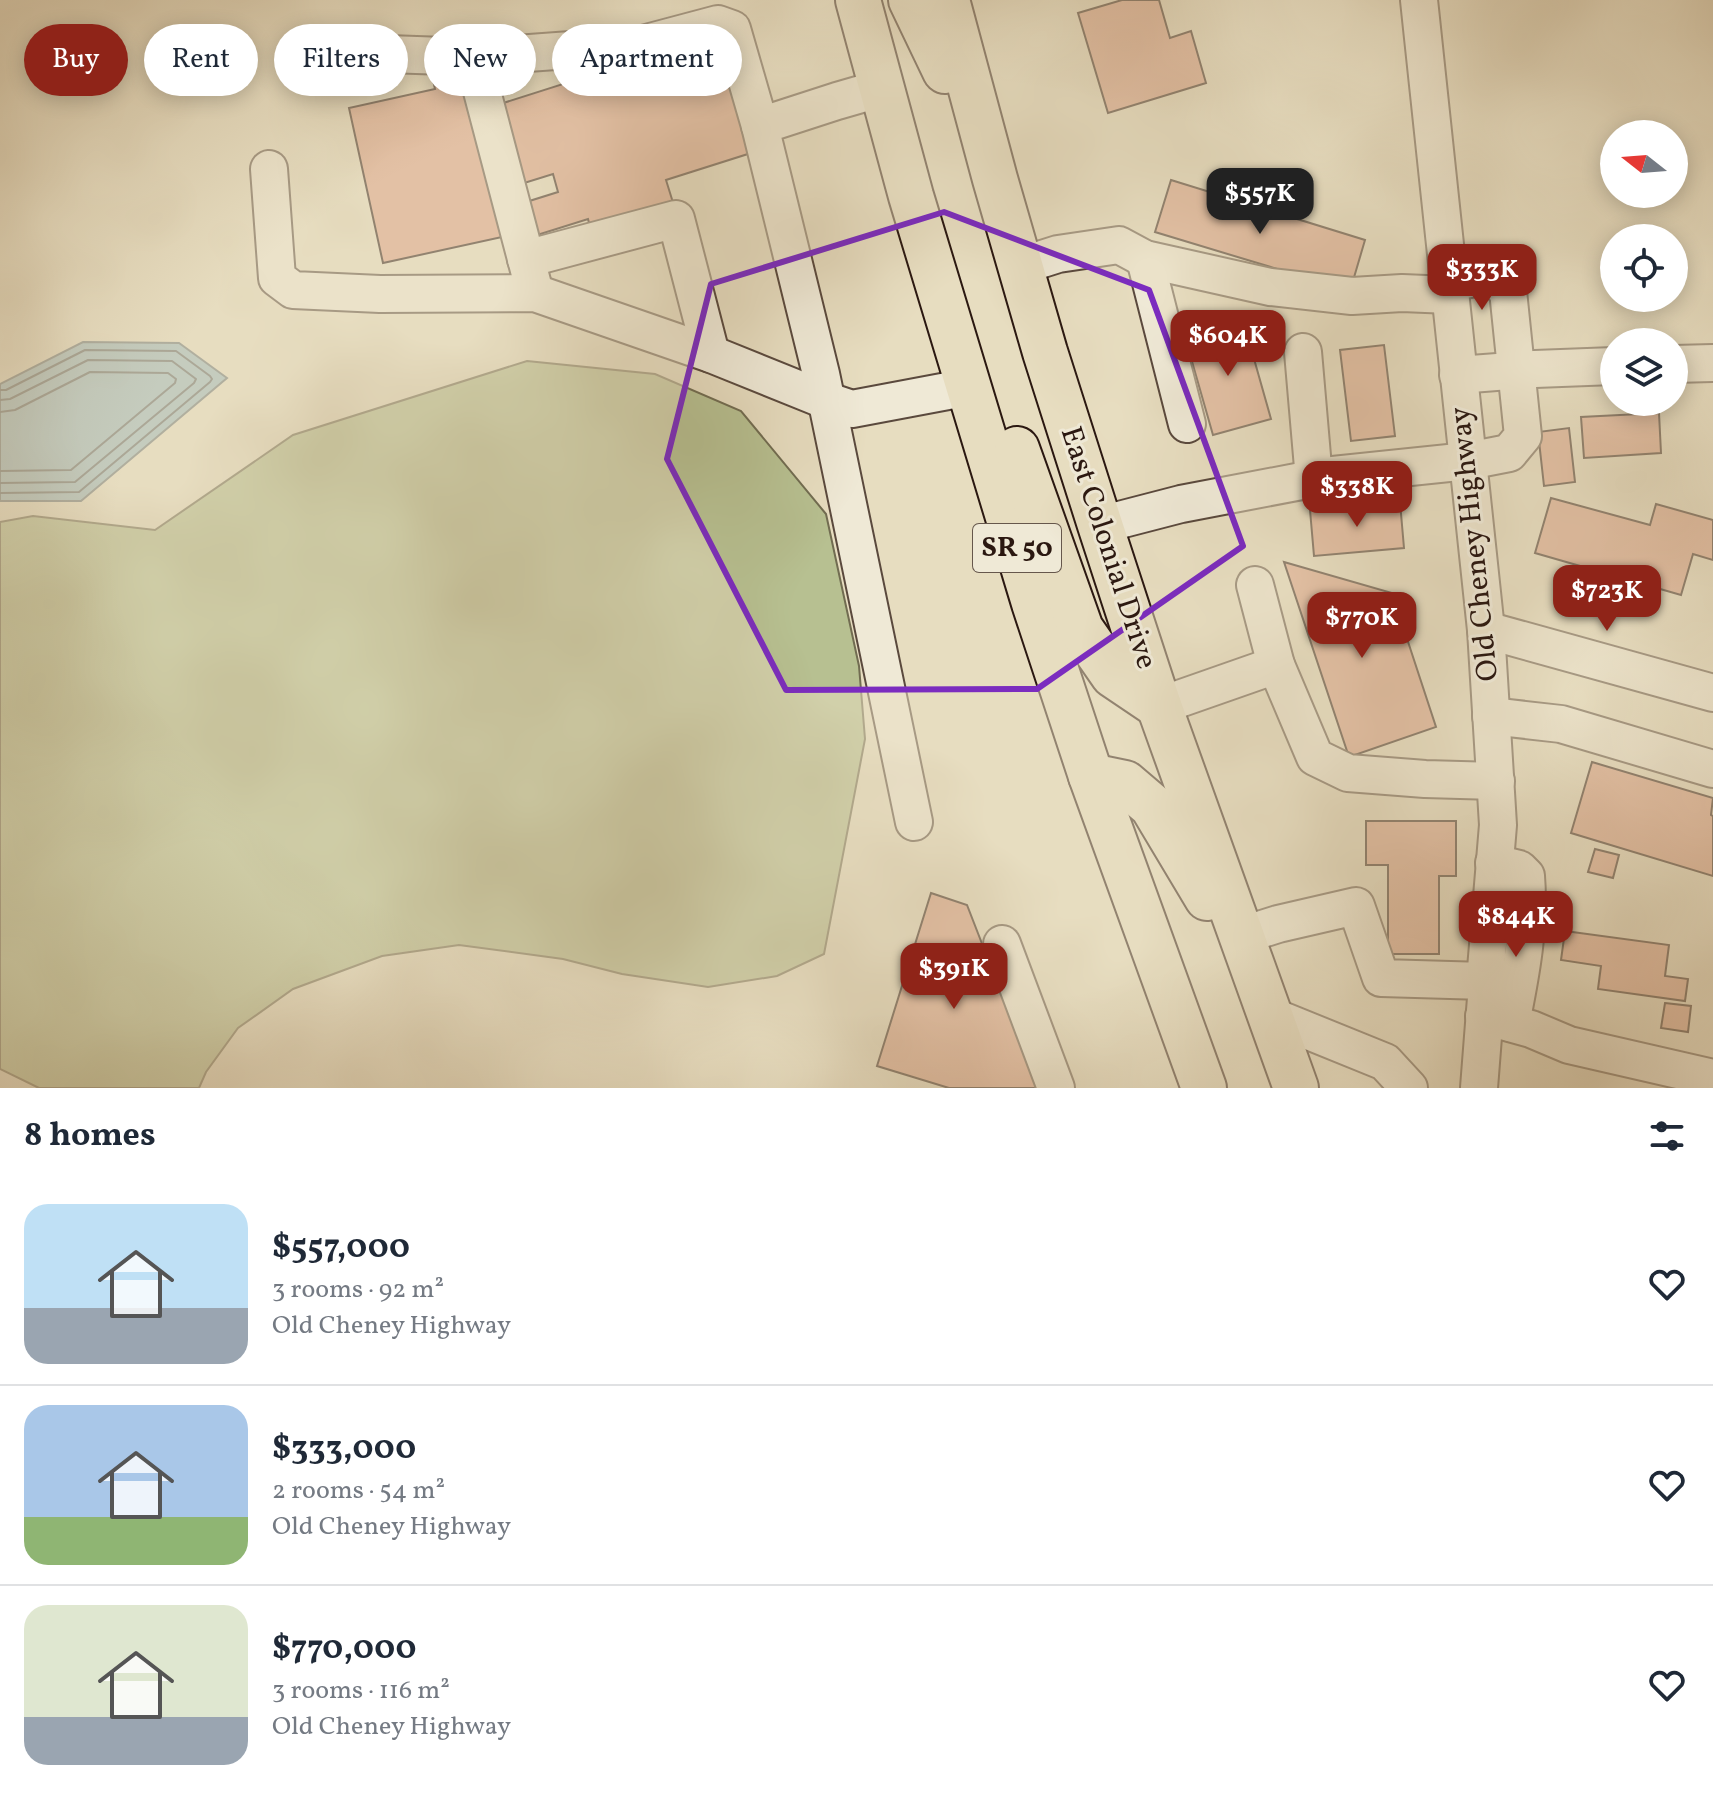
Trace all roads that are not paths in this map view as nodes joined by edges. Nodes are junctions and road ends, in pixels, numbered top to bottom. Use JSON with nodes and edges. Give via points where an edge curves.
{"nodes":[{"id":1,"x":858,"y":0,"type":"edge"},
{"id":2,"x":911,"y":0,"type":"edge"},
{"id":3,"x":947,"y":0,"type":"edge"},
{"id":4,"x":1419,"y":0,"type":"edge"},
{"id":5,"x":536,"y":52,"type":"edge"},
{"id":6,"x":882,"y":88,"type":"junction"},
{"id":7,"x":483,"y":96,"type":"edge"},
{"id":8,"x":760,"y":126,"type":"junction"},
{"id":9,"x":269,"y":169,"type":"dead end"},
{"id":10,"x":995,"y":179,"type":"junction"},
{"id":11,"x":1145,"y":259,"type":"junction"},
{"id":12,"x":1020,"y":266,"type":"junction"},
{"id":13,"x":531,"y":276,"type":"junction"},
{"id":14,"x":1450,"y":289,"type":"junction"},
{"id":15,"x":1303,"y":352,"type":"dead end"},
{"id":16,"x":711,"y":354,"type":"junction"},
{"id":17,"x":1713,"y":363,"type":"edge"},
{"id":18,"x":1688,"y":364,"type":"edge"},
{"id":19,"x":1600,"y":367,"type":"edge"},
{"id":20,"x":1518,"y":370,"type":"junction"},
{"id":21,"x":1458,"y":375,"type":"junction"},
{"id":22,"x":825,"y":400,"type":"junction"},
{"id":23,"x":974,"y":402,"type":"junction"},
{"id":24,"x":1187,"y":424,"type":"dead end"},
{"id":25,"x":1468,"y":461,"type":"junction"},
{"id":26,"x":1314,"y":479,"type":"junction"},
{"id":27,"x":1100,"y":525,"type":"junction"},
{"id":28,"x":1255,"y":585,"type":"dead end"},
{"id":29,"x":1486,"y":630,"type":"junction"},
{"id":30,"x":1276,"y":665,"type":"junction"},
{"id":31,"x":1713,"y":693,"type":"edge"},
{"id":32,"x":1159,"y":706,"type":"junction"},
{"id":33,"x":1491,"y":716,"type":"junction"},
{"id":34,"x":1713,"y":769,"type":"edge"},
{"id":35,"x":1091,"y":776,"type":"junction"},
{"id":36,"x":1496,"y":781,"type":"junction"},
{"id":37,"x":914,"y":822,"type":"dead end"},
{"id":38,"x":1494,"y":863,"type":"junction"},
{"id":39,"x":1240,"y":936,"type":"junction"},
{"id":40,"x":1002,"y":944,"type":"dead end"},
{"id":41,"x":1263,"y":999,"type":"junction"},
{"id":42,"x":1493,"y":1006,"type":"junction"},
{"id":43,"x":1397,"y":1075,"type":"edge"},
{"id":44,"x":1713,"y":1078,"type":"edge"},
{"id":45,"x":1056,"y":1088,"type":"edge"},
{"id":46,"x":1204,"y":1088,"type":"edge"},
{"id":47,"x":1296,"y":1088,"type":"edge"},
{"id":48,"x":1479,"y":1088,"type":"edge"}],
"edges":[{"from":1,"to":6,"type":"highway","number":"SR 50"},
{"from":2,"to":10,"type":"highway"},
{"from":3,"to":10,"type":"highway","name":"East Colonial Drive","number":"SR 50"},
{"from":4,"to":14,"type":"street","name":"Old Cheney Highway"},
{"from":5,"to":8,"type":"street","via":[[639,45],[718,24],[732,29]]},
{"from":6,"to":8,"type":"street"},
{"from":6,"to":23,"type":"highway","number":"SR 50"},
{"from":7,"to":13,"type":"street"},
{"from":8,"to":22,"type":"street"},
{"from":9,"to":13,"type":"street","via":[[277,278],[293,290],[380,294]]},
{"from":10,"to":12,"type":"highway","name":"East Colonial Drive","number":"SR 50"},
{"from":11,"to":12,"type":"street","via":[[1119,245]]},
{"from":11,"to":14,"type":"street","via":[[1270,287],[1352,296]]},
{"from":11,"to":24,"type":"street"},
{"from":12,"to":27,"type":"highway","name":"East Colonial Drive","number":"SR 50"},
{"from":13,"to":16,"type":"street"},
{"from":13,"to":16,"type":"street","via":[[676,219]]},
{"from":14,"to":20,"type":"street","via":[[1490,275],[1508,291]]},
{"from":14,"to":21,"type":"street","name":"Old Cheney Highway"},
{"from":15,"to":26,"type":"street"},
{"from":16,"to":22,"type":"street"},
{"from":17,"to":18,"type":"street"},
{"from":19,"to":20,"type":"street"},
{"from":20,"to":21,"type":"street"},
{"from":20,"to":25,"type":"street","via":[[1523,436],[1509,453]]},
{"from":21,"to":25,"type":"street","name":"Old Cheney Highway"},
{"from":22,"to":23,"type":"street","via":[[852,409]]},
{"from":22,"to":37,"type":"street"},
{"from":23,"to":32,"type":"highway","via":[[1009,428],[1081,629],[1113,675]]},
{"from":23,"to":35,"type":"highway","number":"SR 50"},
{"from":25,"to":26,"type":"street"},
{"from":25,"to":29,"type":"street","name":"Old Cheney Highway"},
{"from":26,"to":27,"type":"street"},
{"from":27,"to":32,"type":"highway","name":"East Colonial Drive","number":"SR 50"},
{"from":28,"to":30,"type":"street"},
{"from":29,"to":31,"type":"street"},
{"from":29,"to":33,"type":"street","name":"Old Cheney Highway"},
{"from":30,"to":32,"type":"street"},
{"from":30,"to":36,"type":"street","via":[[1315,757],[1348,773]]},
{"from":32,"to":39,"type":"highway","name":"East Colonial Drive","number":"SR 50"},
{"from":33,"to":34,"type":"street","via":[[1561,724]]},
{"from":33,"to":36,"type":"street","name":"Old Cheney Highway"},
{"from":35,"to":41,"type":"highway","via":[[1125,783],[1152,806]]},
{"from":35,"to":46,"type":"highway","number":"SR 50"},
{"from":36,"to":38,"type":"street","name":"Old Cheney Highway"},
{"from":38,"to":42,"type":"street","name":"Old Cheney Highway"},
{"from":38,"to":42,"type":"street","via":[[1526,876],[1528,897],[1522,972]]},
{"from":39,"to":41,"type":"highway","name":"East Colonial Drive","number":"SR 50"},
{"from":39,"to":42,"type":"street","via":[[1356,906],[1381,978]]},
{"from":40,"to":45,"type":"street"},
{"from":41,"to":43,"type":"street"},
{"from":41,"to":47,"type":"highway","name":"East Colonial Drive","number":"SR 50"},
{"from":42,"to":44,"type":"street","via":[[1569,1045]]},
{"from":42,"to":48,"type":"street","name":"Old Cheney Highway"}]}
